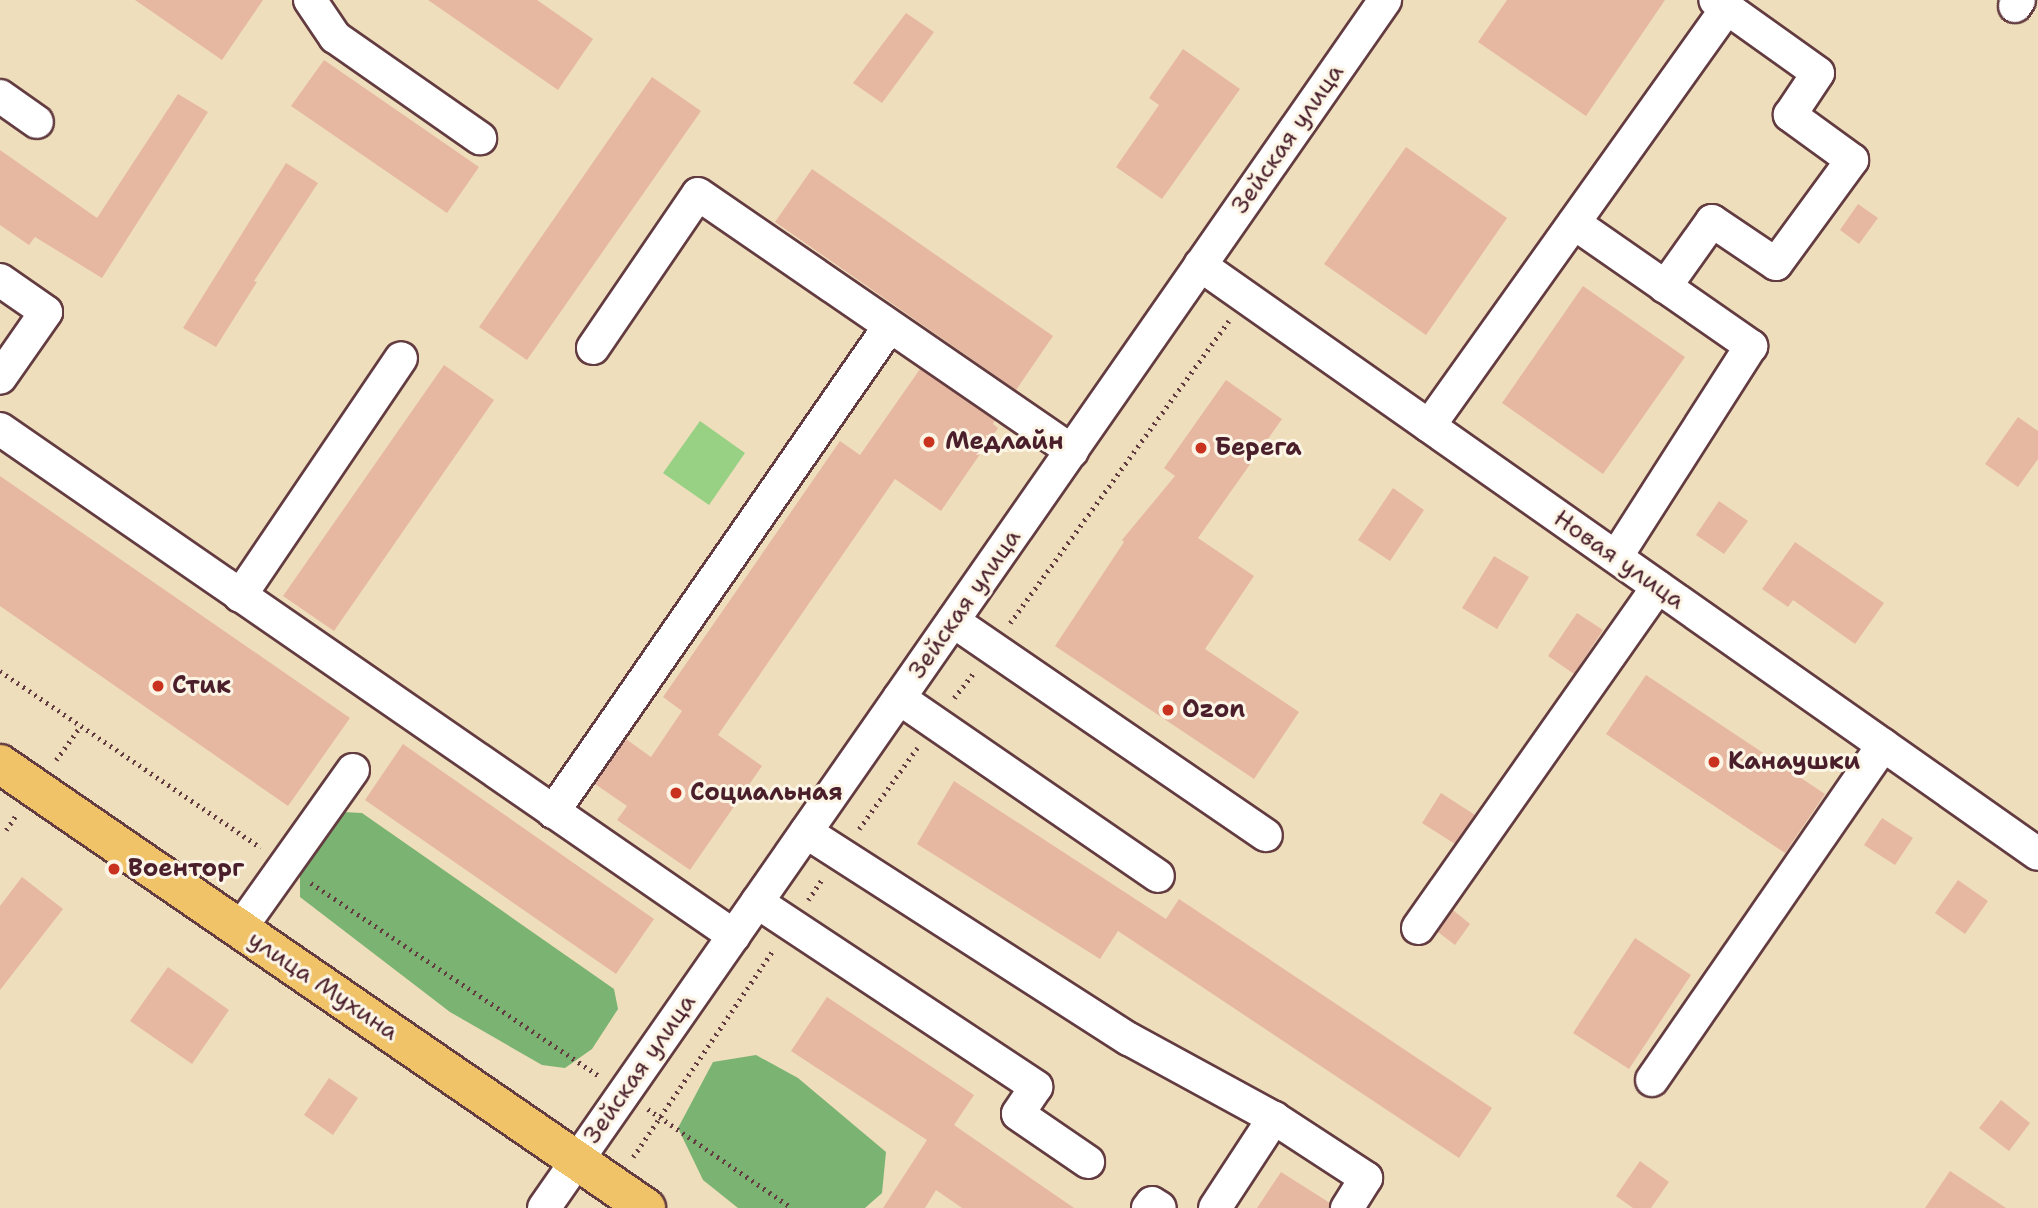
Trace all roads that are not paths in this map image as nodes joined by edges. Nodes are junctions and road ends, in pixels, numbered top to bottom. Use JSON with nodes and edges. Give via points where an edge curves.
{"nodes":[{"id":1,"x":310,"y":0,"type":"edge"},
{"id":2,"x":1385,"y":0,"type":"edge"},
{"id":3,"x":1721,"y":4,"type":"edge"},
{"id":4,"x":0,"y":96,"type":"edge"},
{"id":5,"x":37,"y":122,"type":"dead end"},
{"id":6,"x":481,"y":138,"type":"dead end"},
{"id":7,"x":1574,"y":223,"type":"junction"},
{"id":8,"x":1200,"y":265,"type":"junction"},
{"id":9,"x":0,"y":280,"type":"edge"},
{"id":10,"x":1665,"y":286,"type":"junction"},
{"id":11,"x":890,"y":327,"type":"junction"},
{"id":12,"x":593,"y":348,"type":"dead end"},
{"id":13,"x":401,"y":358,"type":"dead end"},
{"id":14,"x":0,"y":378,"type":"edge"},
{"id":15,"x":1429,"y":426,"type":"junction"},
{"id":16,"x":0,"y":429,"type":"edge"},
{"id":17,"x":1072,"y":451,"type":"junction"},
{"id":18,"x":1616,"y":557,"type":"junction"},
{"id":19,"x":1658,"y":587,"type":"junction"},
{"id":20,"x":240,"y":596,"type":"junction"},
{"id":21,"x":953,"y":621,"type":"junction"},
{"id":22,"x":899,"y":698,"type":"junction"},
{"id":23,"x":1883,"y":745,"type":"junction"},
{"id":24,"x":0,"y":764,"type":"edge"},
{"id":25,"x":353,"y":770,"type":"dead end"},
{"id":26,"x":553,"y":812,"type":"junction"},
{"id":27,"x":806,"y":832,"type":"junction"},
{"id":28,"x":1266,"y":835,"type":"dead end"},
{"id":29,"x":2038,"y":854,"type":"edge"},
{"id":30,"x":1158,"y":877,"type":"dead end"},
{"id":31,"x":757,"y":902,"type":"junction"},
{"id":32,"x":1418,"y":928,"type":"dead end"},
{"id":33,"x":240,"y":929,"type":"junction"},
{"id":34,"x":734,"y":936,"type":"junction"},
{"id":35,"x":1652,"y":1080,"type":"dead end"},
{"id":36,"x":1274,"y":1118,"type":"junction"},
{"id":37,"x":577,"y":1160,"type":"junction"},
{"id":38,"x":1088,"y":1162,"type":"dead end"},
{"id":39,"x":544,"y":1208,"type":"edge"},
{"id":40,"x":646,"y":1208,"type":"edge"},
{"id":41,"x":1148,"y":1208,"type":"edge"},
{"id":42,"x":1160,"y":1208,"type":"edge"},
{"id":43,"x":1215,"y":1208,"type":"edge"},
{"id":44,"x":1347,"y":1208,"type":"edge"}],
"edges":[{"from":1,"to":6,"type":"street","via":[[335,37]]},
{"from":2,"to":8,"type":"street","name":"Зейская улица"},
{"from":3,"to":7,"type":"street"},
{"from":3,"to":10,"type":"street","via":[[1818,73],[1790,115],[1852,160],[1776,264],[1712,221]]},
{"from":4,"to":5,"type":"street"},
{"from":7,"to":10,"type":"street"},
{"from":7,"to":15,"type":"street"},
{"from":8,"to":15,"type":"street","name":"Новая улица"},
{"from":8,"to":17,"type":"street","name":"Зейская улица"},
{"from":9,"to":14,"type":"street","via":[[46,312]]},
{"from":10,"to":18,"type":"street","via":[[1751,346]]},
{"from":11,"to":12,"type":"street","via":[[698,194]]},
{"from":11,"to":17,"type":"street"},
{"from":11,"to":26,"type":"street"},
{"from":13,"to":20,"type":"street"},
{"from":15,"to":18,"type":"street","name":"Новая улица"},
{"from":16,"to":20,"type":"street"},
{"from":17,"to":21,"type":"street","name":"Зейская улица"},
{"from":18,"to":19,"type":"street","name":"Новая улица"},
{"from":19,"to":23,"type":"street","name":"Новая улица"},
{"from":19,"to":32,"type":"street"},
{"from":20,"to":26,"type":"street"},
{"from":21,"to":22,"type":"street","name":"Зейская улица"},
{"from":21,"to":28,"type":"street"},
{"from":22,"to":27,"type":"street","name":"Зейская улица"},
{"from":22,"to":30,"type":"street"},
{"from":23,"to":29,"type":"street","name":"Новая улица"},
{"from":23,"to":35,"type":"street"},
{"from":24,"to":33,"type":"main road","name":"улица Мухина"},
{"from":25,"to":33,"type":"street"},
{"from":26,"to":34,"type":"street"},
{"from":27,"to":31,"type":"street","name":"Зейская улица"},
{"from":27,"to":36,"type":"street","via":[[1129,1039]]},
{"from":31,"to":34,"type":"street","name":"Зейская улица"},
{"from":31,"to":38,"type":"street","via":[[1035,1087],[1017,1114]]},
{"from":33,"to":37,"type":"main road","name":"улица Мухина"},
{"from":34,"to":37,"type":"street","name":"Зейская улица"},
{"from":36,"to":43,"type":"street"},
{"from":36,"to":44,"type":"street","via":[[1366,1178]]},
{"from":37,"to":39,"type":"street","name":"Зейская улица"},
{"from":37,"to":40,"type":"main road","name":"улица Мухина"},
{"from":41,"to":42,"type":"street","via":[[1152,1203]]}]}
